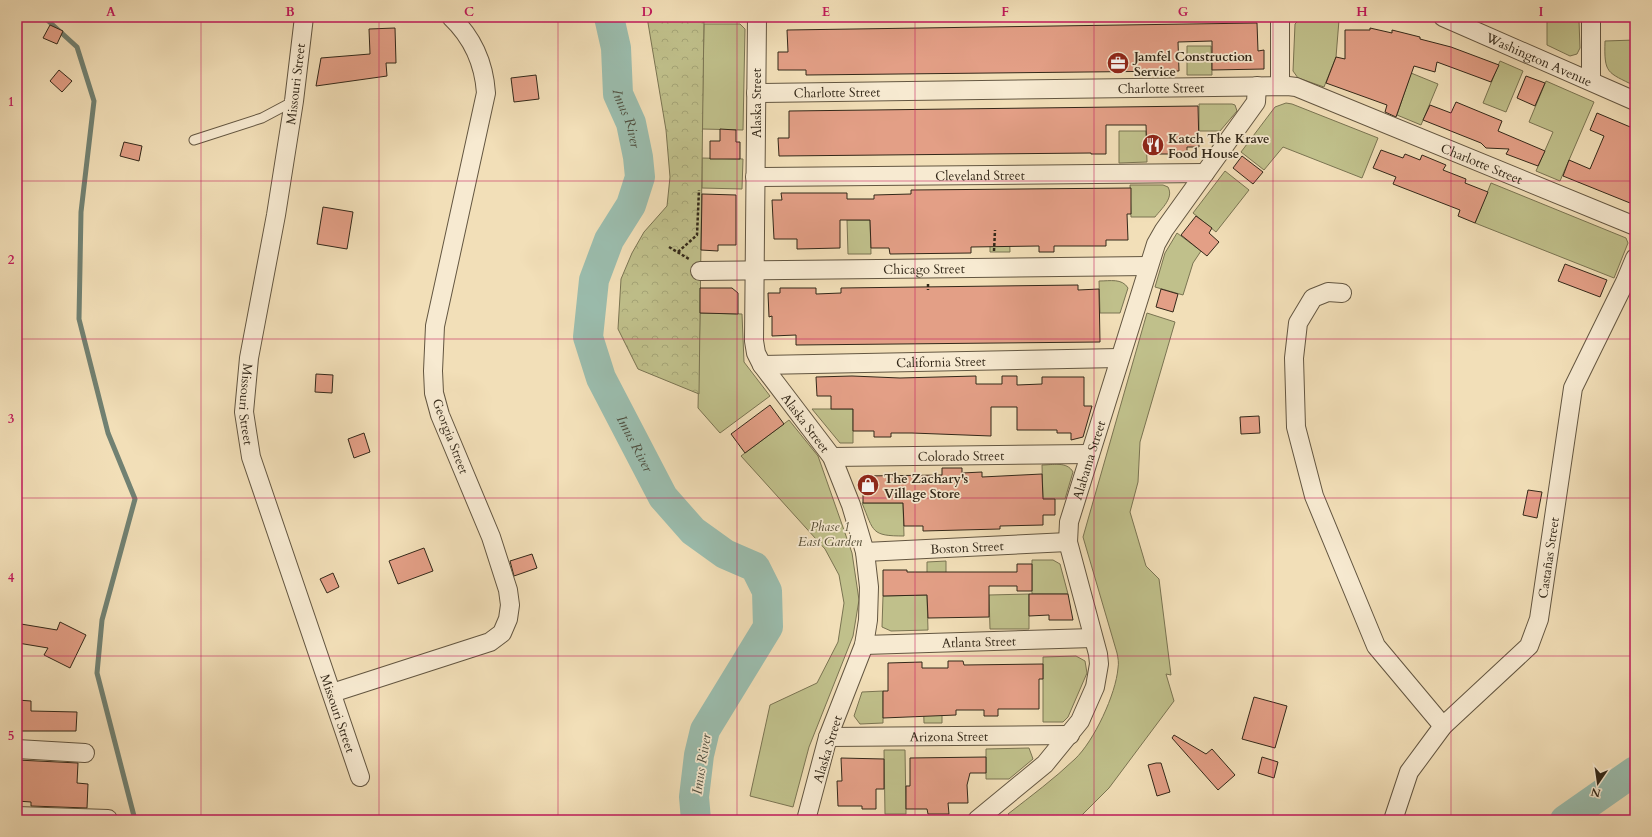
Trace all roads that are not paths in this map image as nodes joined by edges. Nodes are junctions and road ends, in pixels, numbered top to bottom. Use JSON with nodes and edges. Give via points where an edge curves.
{"nodes":[{"id":1,"x":304,"y":17,"type":"edge"},
{"id":2,"x":451,"y":17,"type":"edge"},
{"id":3,"x":757,"y":17,"type":"edge"},
{"id":4,"x":1280,"y":17,"type":"edge"},
{"id":5,"x":1443,"y":17,"type":"edge"},
{"id":6,"x":1591,"y":17,"type":"edge"},
{"id":7,"x":1591,"y":80,"type":"junction"},
{"id":8,"x":1256,"y":86,"type":"junction"},
{"id":9,"x":1280,"y":86,"type":"junction"},
{"id":10,"x":756,"y":93,"type":"junction"},
{"id":11,"x":294,"y":101,"type":"junction"},
{"id":12,"x":1635,"y":101,"type":"edge"},
{"id":13,"x":194,"y":140,"type":"dead end"},
{"id":14,"x":1205,"y":173,"type":"junction"},
{"id":15,"x":756,"y":177,"type":"junction"},
{"id":16,"x":1635,"y":226,"type":"edge"},
{"id":17,"x":1635,"y":258,"type":"edge"},
{"id":18,"x":696,"y":266,"type":"road end"},
{"id":19,"x":1148,"y":266,"type":"junction"},
{"id":20,"x":755,"y":270,"type":"junction"},
{"id":21,"x":1342,"y":292,"type":"dead end"},
{"id":22,"x":1119,"y":358,"type":"junction"},
{"id":23,"x":762,"y":365,"type":"junction"},
{"id":24,"x":1090,"y":454,"type":"junction"},
{"id":25,"x":832,"y":457,"type":"junction"},
{"id":26,"x":1068,"y":542,"type":"junction"},
{"id":27,"x":865,"y":552,"type":"junction"},
{"id":28,"x":1093,"y":638,"type":"junction"},
{"id":29,"x":864,"y":646,"type":"junction"},
{"id":30,"x":332,"y":693,"type":"junction"},
{"id":31,"x":1443,"y":726,"type":"junction"},
{"id":32,"x":1070,"y":735,"type":"junction"},
{"id":33,"x":828,"y":737,"type":"junction"},
{"id":34,"x":17,"y":749,"type":"edge"},
{"id":35,"x":85,"y":753,"type":"dead end"},
{"id":36,"x":360,"y":777,"type":"dead end"},
{"id":37,"x":17,"y":816,"type":"edge"},
{"id":38,"x":108,"y":819,"type":"dead end"},
{"id":39,"x":806,"y":820,"type":"edge"},
{"id":40,"x":977,"y":820,"type":"edge"},
{"id":41,"x":1393,"y":820,"type":"edge"}],
"edges":[{"from":1,"to":11,"type":"street","name":"Missouri Street"},
{"from":2,"to":30,"type":"street","name":"Georgia Street","via":[[462,27],[480,59],[486,93],[435,326],[434,393],[440,415],[491,537],[508,590],[508,619],[502,633],[490,642]]},
{"from":3,"to":10,"type":"street","name":"Alaska Street"},
{"from":4,"to":9,"type":"street"},
{"from":5,"to":7,"type":"street","name":"Washington Avenue"},
{"from":6,"to":7,"type":"street"},
{"from":7,"to":12,"type":"street","name":"Washington Avenue"},
{"from":8,"to":9,"type":"street","name":"Charlotte Street"},
{"from":8,"to":10,"type":"street","name":"Charlotte Street"},
{"from":8,"to":14,"type":"street","name":"Alabama Street","via":[[1256,102]]},
{"from":9,"to":16,"type":"street","name":"Charlotte Street","via":[[1296,87]]},
{"from":10,"to":15,"type":"street","name":"Alaska Street"},
{"from":11,"to":13,"type":"lane","via":[[262,118]]},
{"from":11,"to":30,"type":"street","name":"Missouri Street","via":[[276,216],[249,358],[244,412],[251,457]]},
{"from":14,"to":15,"type":"street","name":"Cleveland Street"},
{"from":14,"to":19,"type":"street","name":"Alabama Street","via":[[1164,230]]},
{"from":15,"to":20,"type":"street","name":"Alaska Street"},
{"from":17,"to":31,"type":"street","name":"Castañas Street","via":[[1573,388],[1539,619],[1529,646]]},
{"from":18,"to":20,"type":"street","name":"Chicago Street"},
{"from":19,"to":20,"type":"street","name":"Chicago Street"},
{"from":19,"to":22,"type":"street","name":"Alabama Street"},
{"from":20,"to":23,"type":"street","name":"Alaska Street","via":[[754,341]]},
{"from":21,"to":31,"type":"street","via":[[1328,292],[1313,298],[1298,323],[1294,358],[1296,427],[1314,496],[1376,646]]},
{"from":22,"to":23,"type":"street","name":"California Street"},
{"from":22,"to":24,"type":"street","name":"Alabama Street"},
{"from":23,"to":25,"type":"street","name":"Alaska Street"},
{"from":24,"to":25,"type":"street","name":"Colorado Street"},
{"from":24,"to":26,"type":"street","name":"Alabama Street","via":[[1068,522]]},
{"from":25,"to":27,"type":"street","name":"Alaska Street","via":[[851,505]]},
{"from":26,"to":27,"type":"street","name":"Boston Street"},
{"from":26,"to":28,"type":"street","name":"Alabama Street"},
{"from":27,"to":29,"type":"street","name":"Alaska Street","via":[[869,600]]},
{"from":28,"to":29,"type":"street","name":"Atlanta Street"},
{"from":28,"to":32,"type":"street","name":"Alabama Street","via":[[1098,654],[1098,674],[1080,721]]},
{"from":29,"to":33,"type":"street","name":"Alaska Street"},
{"from":30,"to":36,"type":"street","name":"Missouri Street"},
{"from":31,"to":41,"type":"street","name":"Castañas Street","via":[[1409,772]]},
{"from":32,"to":33,"type":"street","name":"Arizona Street"},
{"from":32,"to":40,"type":"street","name":"Alabama Street","via":[[1045,764]]},
{"from":33,"to":39,"type":"street","name":"Alaska Street"},
{"from":34,"to":35,"type":"street"},
{"from":37,"to":38,"type":"street"}]}
